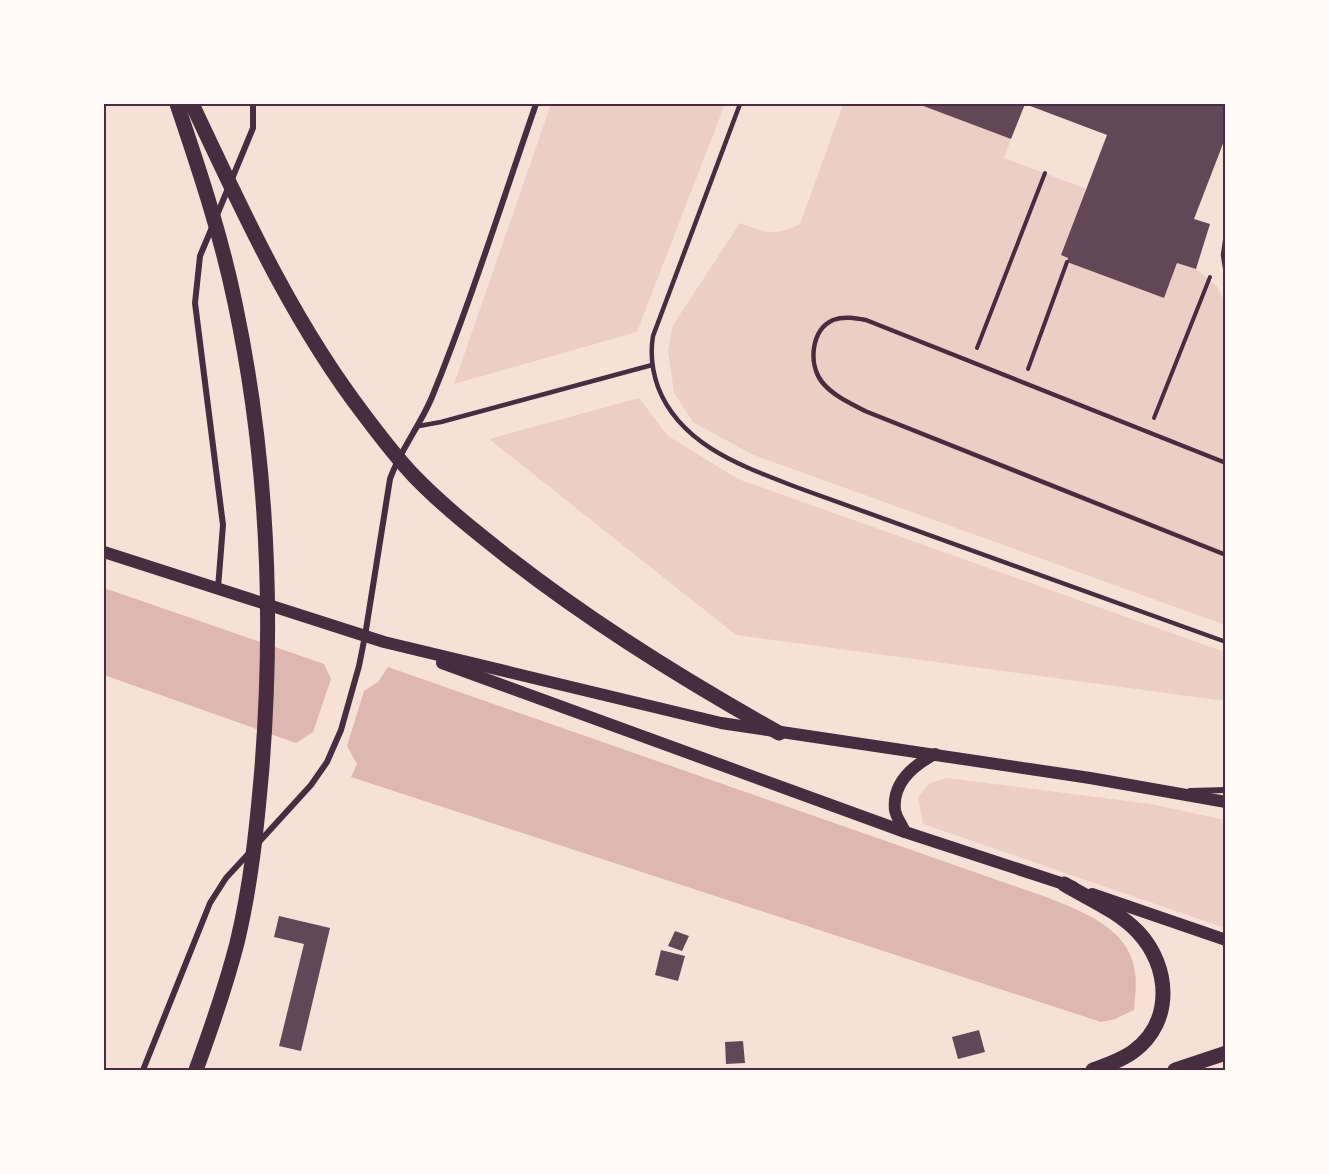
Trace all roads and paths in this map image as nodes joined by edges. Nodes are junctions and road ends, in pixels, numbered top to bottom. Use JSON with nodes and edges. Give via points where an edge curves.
{"nodes":[{"id":1,"x":177,"y":104,"type":"edge"},
{"id":2,"x":192,"y":104,"type":"edge"},
{"id":3,"x":253,"y":104,"type":"edge"},
{"id":4,"x":536,"y":104,"type":"edge"},
{"id":5,"x":740,"y":104,"type":"edge"},
{"id":6,"x":1045,"y":173,"type":"dead end"},
{"id":7,"x":1225,"y":237,"type":"edge"},
{"id":8,"x":1067,"y":262,"type":"dead end"},
{"id":9,"x":1226,"y":274,"type":"edge"},
{"id":10,"x":971,"y":363,"type":"junction"},
{"id":11,"x":652,"y":365,"type":"junction"},
{"id":12,"x":1023,"y":384,"type":"junction"},
{"id":13,"x":419,"y":426,"type":"junction"},
{"id":14,"x":1149,"y":433,"type":"junction"},
{"id":15,"x":1226,"y":464,"type":"edge"},
{"id":16,"x":104,"y":552,"type":"edge"},
{"id":17,"x":1226,"y":555,"type":"edge"},
{"id":18,"x":218,"y":588,"type":"junction"},
{"id":19,"x":365,"y":636,"type":"junction"},
{"id":20,"x":384,"y":642,"type":"junction"},
{"id":21,"x":1226,"y":642,"type":"edge"},
{"id":22,"x":779,"y":733,"type":"junction"},
{"id":23,"x":935,"y":754,"type":"junction"},
{"id":24,"x":1226,"y":790,"type":"edge"},
{"id":25,"x":1172,"y":791,"type":"junction"},
{"id":26,"x":1226,"y":802,"type":"edge"},
{"id":27,"x":905,"y":832,"type":"junction"},
{"id":28,"x":1064,"y":884,"type":"junction"},
{"id":29,"x":1226,"y":940,"type":"edge"},
{"id":30,"x":1219,"y":1055,"type":"edge"},
{"id":31,"x":143,"y":1071,"type":"edge"},
{"id":32,"x":196,"y":1071,"type":"edge"},
{"id":33,"x":1093,"y":1071,"type":"edge"},
{"id":34,"x":1175,"y":1071,"type":"edge"}],
"edges":[{"from":1,"to":32,"type":"main road","via":[[218,235],[242,339],[259,468],[267,609],[264,740],[252,864],[237,943]]},
{"from":2,"to":22,"type":"main road","via":[[300,320],[341,384],[412,475],[480,536],[548,588],[692,685]]},
{"from":3,"to":18,"type":"street","via":[[253,128],[200,256],[195,303],[223,525]]},
{"from":4,"to":13,"type":"street","via":[[454,342]]},
{"from":5,"to":11,"type":"lane","via":[[657,322]]},
{"from":6,"to":10,"type":"path"},
{"from":7,"to":9,"type":"lane","via":[[1222,255]]},
{"from":7,"to":14,"type":"path"},
{"from":8,"to":12,"type":"path"},
{"from":10,"to":12,"type":"lane"},
{"from":10,"to":17,"type":"lane","via":[[853,318],[831,321],[815,340],[813,352],[817,375],[823,384],[865,411]]},
{"from":11,"to":13,"type":"lane"},
{"from":11,"to":21,"type":"lane","via":[[662,397],[678,422],[700,441],[733,460],[796,487]]},
{"from":12,"to":14,"type":"lane"},
{"from":13,"to":19,"type":"street","via":[[393,469],[387,489]]},
{"from":14,"to":15,"type":"lane"},
{"from":16,"to":18,"type":"main road"},
{"from":18,"to":19,"type":"main road"},
{"from":19,"to":20,"type":"main road"},
{"from":19,"to":31,"type":"street","via":[[343,723],[327,762],[302,796],[219,888],[199,928]]},
{"from":20,"to":22,"type":"main road","via":[[721,723]]},
{"from":20,"to":27,"type":"main road"},
{"from":22,"to":23,"type":"main road"},
{"from":23,"to":25,"type":"main road"},
{"from":23,"to":27,"type":"main road","via":[[909,771],[898,790],[895,811]]},
{"from":24,"to":25,"type":"street"},
{"from":25,"to":26,"type":"main road"},
{"from":27,"to":28,"type":"main road"},
{"from":28,"to":29,"type":"main road"},
{"from":28,"to":33,"type":"main road","via":[[1136,931],[1157,962],[1163,983],[1162,1013],[1149,1036],[1132,1052]]},
{"from":30,"to":34,"type":"main road"}]}
